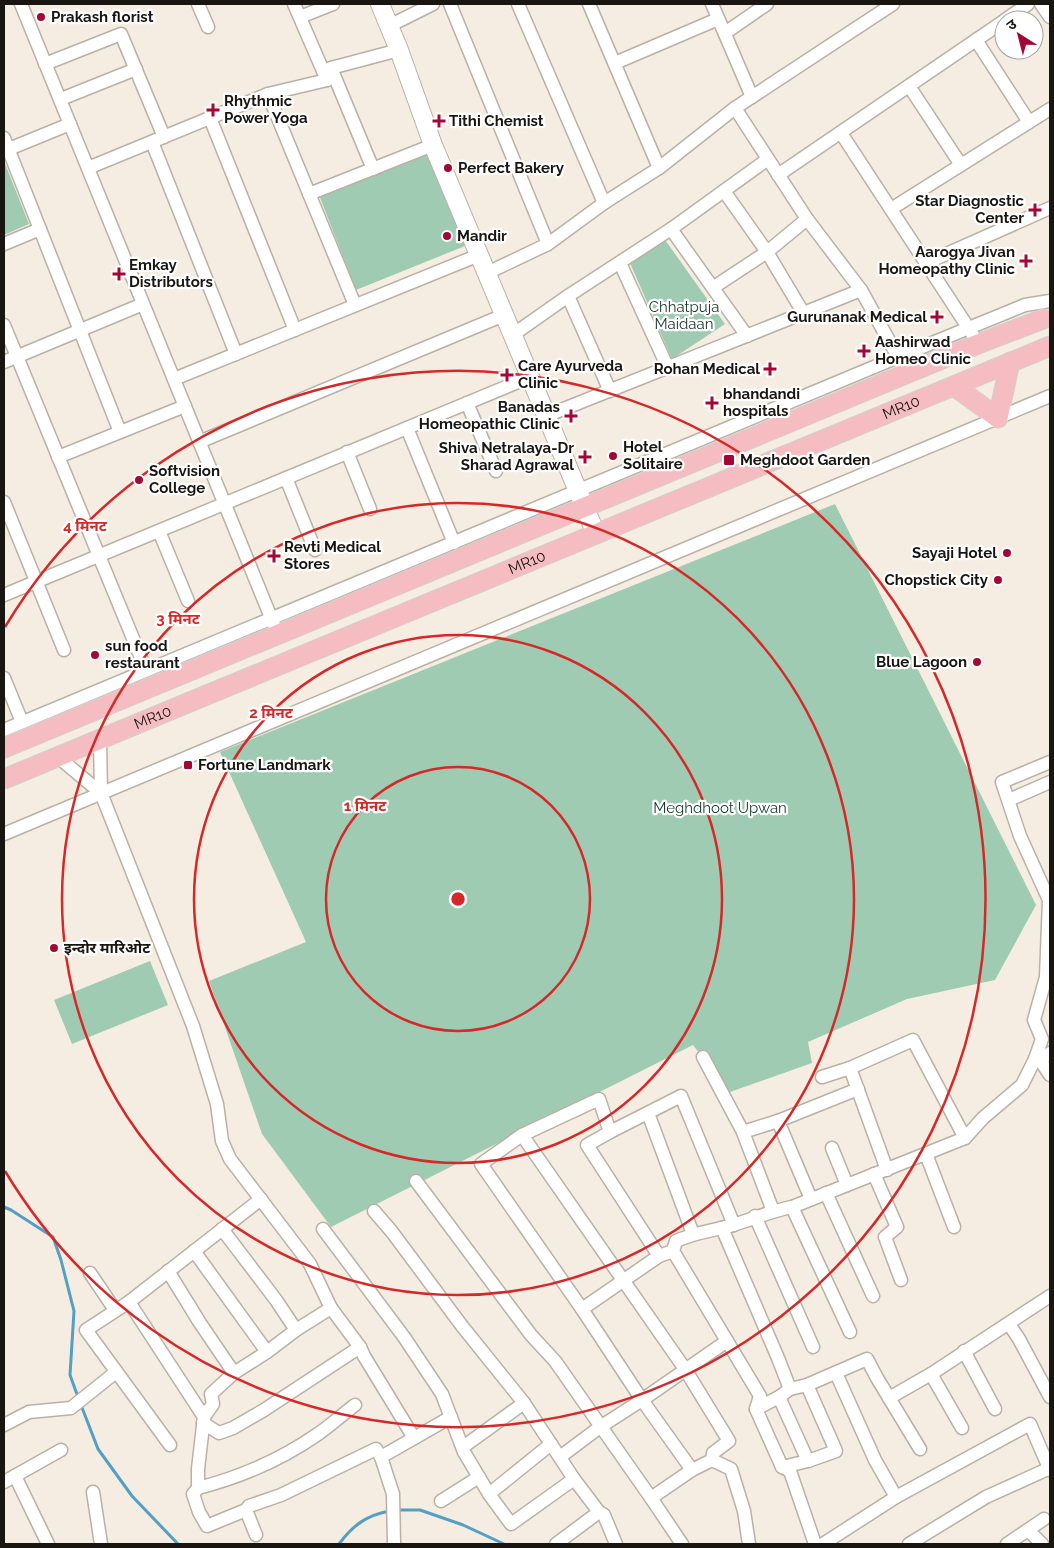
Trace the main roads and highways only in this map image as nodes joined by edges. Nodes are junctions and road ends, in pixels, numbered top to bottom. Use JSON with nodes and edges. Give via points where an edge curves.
{"nodes":[{"id":1,"x":1047,"y":312,"type":"edge"},
{"id":2,"x":1050,"y":346,"type":"edge"},
{"id":3,"x":1010,"y":362,"type":"junction"},
{"id":4,"x":954,"y":386,"type":"junction"},
{"id":5,"x":4,"y":748,"type":"edge"},
{"id":6,"x":4,"y":779,"type":"edge"}],
"edges":[{"from":1,"to":2,"type":"main road","via":[[1043,329]]},
{"from":1,"to":5,"type":"main road","name":"MR10","via":[[974,336],[274,626]]},
{"from":2,"to":3,"type":"main road","name":"MR10"},
{"from":3,"to":4,"type":"main road","name":"MR10"},
{"from":3,"to":4,"type":"main road","via":[[998,418]]},
{"from":4,"to":6,"type":"main road","name":"MR10"}]}
